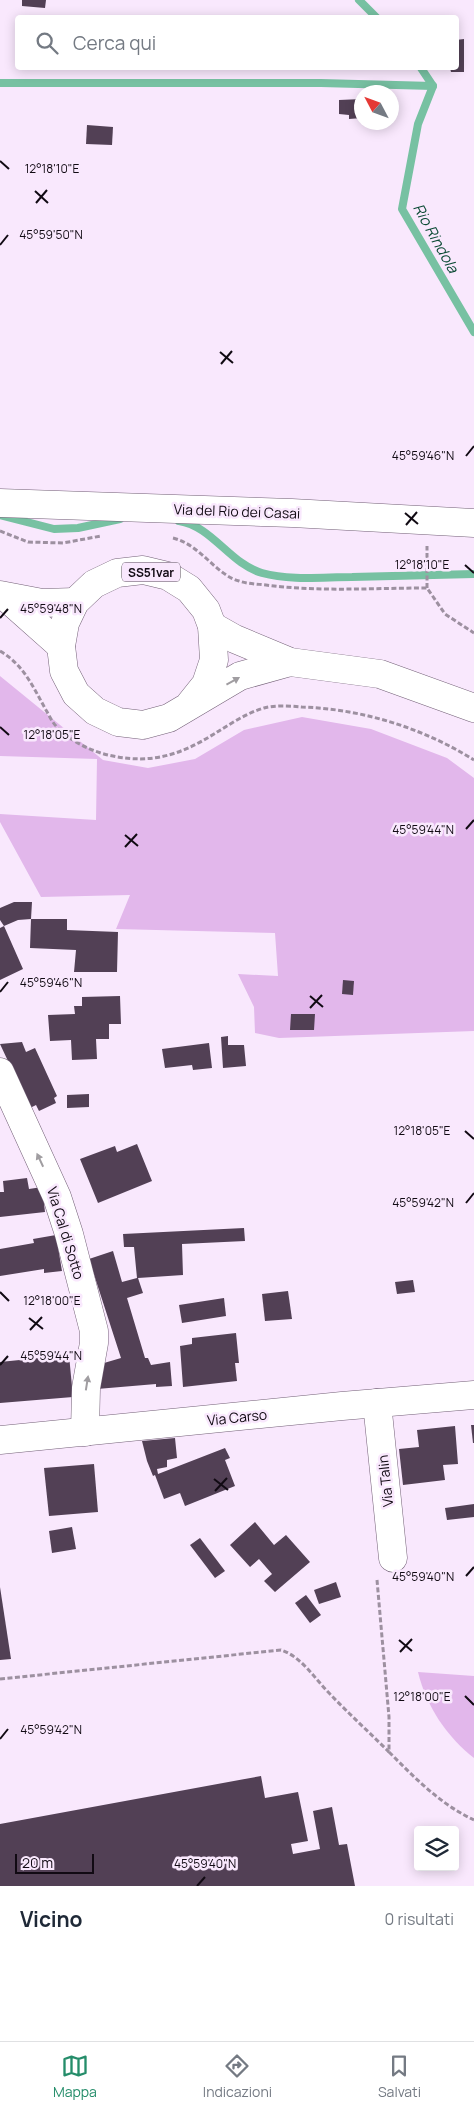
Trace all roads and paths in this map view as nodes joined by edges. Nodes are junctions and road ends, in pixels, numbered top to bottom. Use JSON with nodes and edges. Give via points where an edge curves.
{"nodes":[{"id":1,"x":0,"y":503,"type":"edge"},
{"id":2,"x":474,"y":523,"type":"edge"},
{"id":3,"x":0,"y":531,"type":"edge"},
{"id":4,"x":110,"y":534,"type":"dead end"},
{"id":5,"x":168,"y":536,"type":"dead end"},
{"id":6,"x":427,"y":569,"type":"dead end"},
{"id":7,"x":426,"y":586,"type":"junction"},
{"id":8,"x":3,"y":596,"type":"edge"},
{"id":9,"x":75,"y":602,"type":"junction"},
{"id":10,"x":212,"y":626,"type":"junction"},
{"id":11,"x":474,"y":632,"type":"edge"},
{"id":12,"x":61,"y":646,"type":"junction"},
{"id":13,"x":0,"y":651,"type":"edge"},
{"id":14,"x":290,"y":662,"type":"junction"},
{"id":15,"x":190,"y":704,"type":"junction"},
{"id":16,"x":474,"y":708,"type":"edge"},
{"id":17,"x":474,"y":760,"type":"edge"},
{"id":18,"x":0,"y":1072,"type":"edge"},
{"id":19,"x":474,"y":1395,"type":"edge"},
{"id":20,"x":377,"y":1403,"type":"junction"},
{"id":21,"x":85,"y":1432,"type":"junction"},
{"id":22,"x":0,"y":1440,"type":"edge"},
{"id":23,"x":385,"y":1568,"type":"joint"},
{"id":24,"x":0,"y":1679,"type":"edge"},
{"id":25,"x":388,"y":1752,"type":"junction"},
{"id":26,"x":474,"y":1820,"type":"edge"}],
"edges":[{"from":1,"to":2,"type":"street","name":"Via del Rio dei Casai"},
{"from":3,"to":4,"type":"path","via":[[28,542],[63,543]]},
{"from":5,"to":7,"type":"path","via":[[183,540],[226,575],[239,581],[290,588]]},
{"from":6,"to":7,"type":"path"},
{"from":7,"to":11,"type":"path","via":[[445,614]]},
{"from":8,"to":9,"type":"street","via":[[42,603]]},
{"from":8,"to":12,"type":"street"},
{"from":9,"to":10,"type":"street","number":"SS51var","via":[[94,584],[117,573],[143,570],[168,576],[190,590],[206,610]]},
{"from":9,"to":12,"type":"street","number":"SS51var","via":[[65,623]]},
{"from":10,"to":14,"type":"street"},
{"from":10,"to":15,"type":"street","number":"SS51var","via":[[214,660],[206,684]]},
{"from":12,"to":15,"type":"street","number":"SS51var","via":[[64,671],[76,694],[94,712],[118,722],[143,725],[169,718]]},
{"from":13,"to":17,"type":"path","via":[[20,665],[56,726],[74,740],[112,756],[169,756],[265,708],[292,706],[334,708],[388,720],[450,745]]},
{"from":15,"to":14,"type":"street","one_way":true,"via":[[240,676]]},
{"from":14,"to":16,"type":"street","via":[[380,674]]},
{"from":21,"to":18,"type":"street","name":"Via Cal di Sotto","one_way":true,"via":[[86,1388],[94,1331],[57,1197]]},
{"from":19,"to":20,"type":"street","name":"Via Carso"},
{"from":20,"to":21,"type":"street","name":"Via Carso"},
{"from":20,"to":23,"type":"street","name":"Via Talin"},
{"from":21,"to":22,"type":"street","name":"Via Carso"},
{"from":23,"to":25,"type":"path"},
{"from":24,"to":25,"type":"path","via":[[281,1650],[294,1656]]},
{"from":25,"to":26,"type":"path","via":[[430,1792]]}]}
